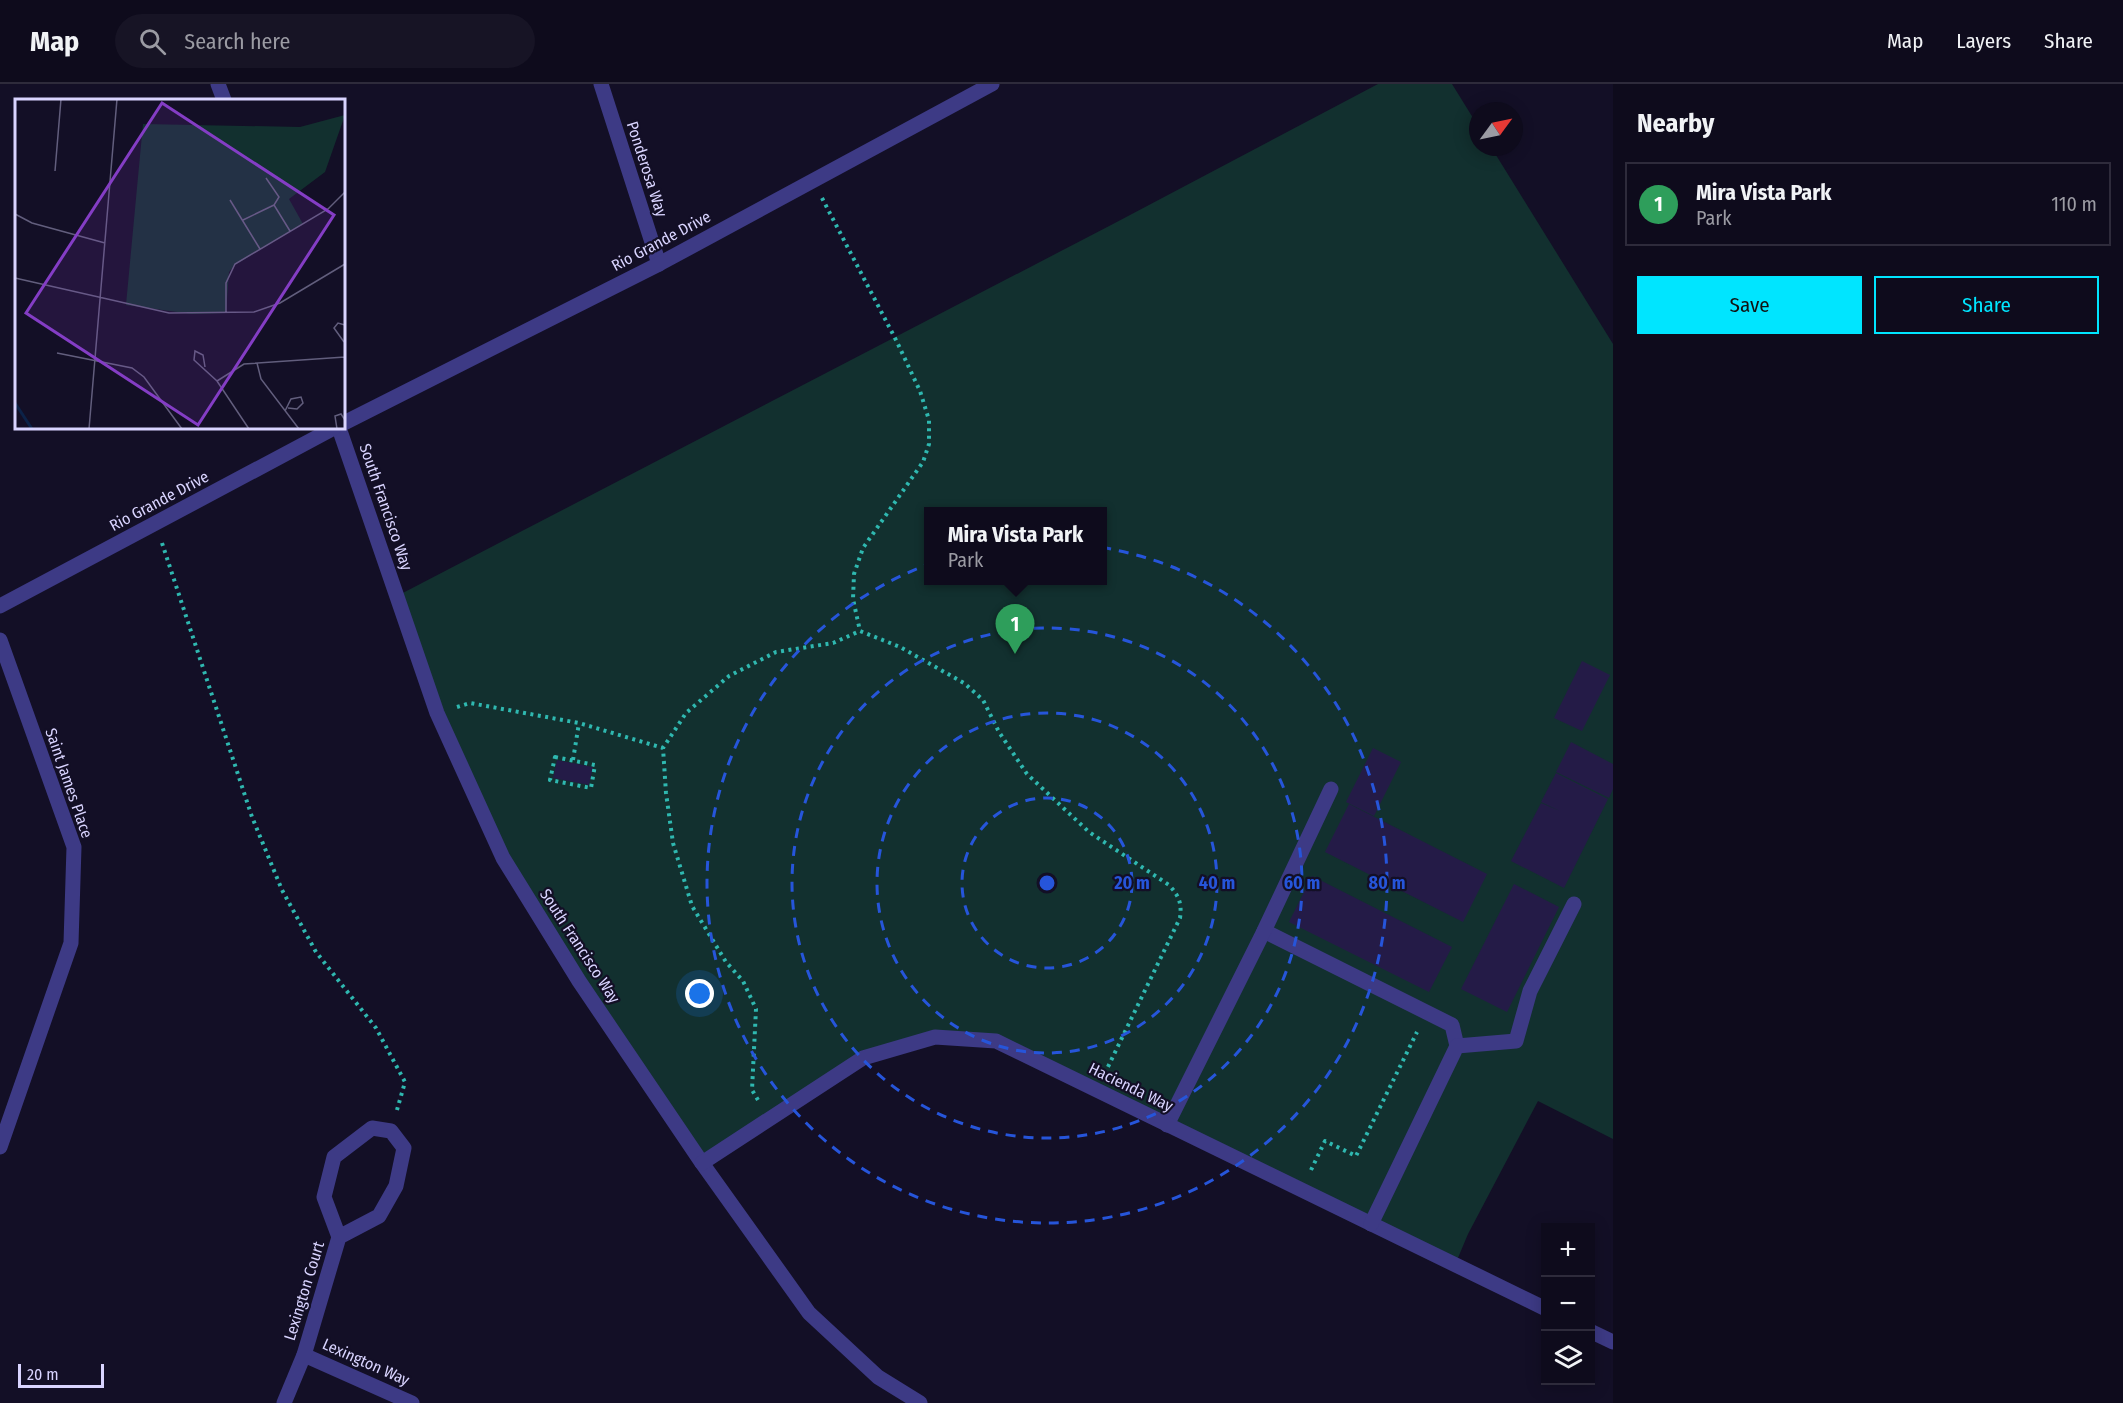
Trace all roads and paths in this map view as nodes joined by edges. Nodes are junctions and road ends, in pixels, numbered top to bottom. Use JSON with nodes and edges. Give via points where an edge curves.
{"nodes":[{"id":1,"x":218,"y":84,"type":"edge"},
{"id":2,"x":601,"y":84,"type":"edge"},
{"id":3,"x":992,"y":84,"type":"edge"},
{"id":4,"x":224,"y":99,"type":"edge"},
{"id":5,"x":813,"y":180,"type":"junction"},
{"id":6,"x":659,"y":264,"type":"junction"},
{"id":7,"x":345,"y":422,"type":"edge"},
{"id":8,"x":332,"y":429,"type":"edge"},
{"id":9,"x":339,"y":429,"type":"edge"},
{"id":10,"x":154,"y":524,"type":"junction"},
{"id":11,"x":0,"y":606,"type":"edge"},
{"id":12,"x":860,"y":631,"type":"junction"},
{"id":13,"x":0,"y":640,"type":"edge"},
{"id":14,"x":437,"y":713,"type":"junction"},
{"id":15,"x":579,"y":723,"type":"junction"},
{"id":16,"x":663,"y":748,"type":"junction"},
{"id":17,"x":573,"y":760,"type":"junction"},
{"id":18,"x":1331,"y":789,"type":"dead end"},
{"id":19,"x":1574,"y":904,"type":"dead end"},
{"id":20,"x":1264,"y":931,"type":"junction"},
{"id":21,"x":1427,"y":1012,"type":"junction"},
{"id":22,"x":1457,"y":1046,"type":"junction"},
{"id":23,"x":1096,"y":1090,"type":"junction"},
{"id":24,"x":770,"y":1118,"type":"junction"},
{"id":25,"x":1167,"y":1125,"type":"junction"},
{"id":26,"x":391,"y":1131,"type":"junction"},
{"id":27,"x":0,"y":1147,"type":"edge"},
{"id":28,"x":702,"y":1163,"type":"junction"},
{"id":29,"x":1301,"y":1190,"type":"junction"},
{"id":30,"x":1371,"y":1224,"type":"junction"},
{"id":31,"x":339,"y":1237,"type":"junction"},
{"id":32,"x":1541,"y":1307,"type":"edge"},
{"id":33,"x":1595,"y":1333,"type":"edge"},
{"id":34,"x":1613,"y":1342,"type":"edge"},
{"id":35,"x":304,"y":1355,"type":"junction"},
{"id":36,"x":284,"y":1403,"type":"edge"},
{"id":37,"x":412,"y":1403,"type":"edge"},
{"id":38,"x":920,"y":1403,"type":"edge"}],
"edges":[{"from":1,"to":4,"type":"street"},
{"from":2,"to":6,"type":"street","name":"Ponderosa Way"},
{"from":3,"to":5,"type":"street","name":"Rio Grande Drive"},
{"from":5,"to":6,"type":"street","name":"Rio Grande Drive"},
{"from":5,"to":12,"type":"path","via":[[897,342],[929,420],[929,444],[923,462],[863,548],[853,600]]},
{"from":6,"to":7,"type":"street","name":"Rio Grande Drive"},
{"from":8,"to":10,"type":"street","name":"Rio Grande Drive"},
{"from":9,"to":14,"type":"street","name":"South Francisco Way"},
{"from":10,"to":11,"type":"street","name":"Rio Grande Drive"},
{"from":10,"to":26,"type":"path","via":[[252,817],[282,890],[316,952],[375,1028],[405,1082]]},
{"from":12,"to":16,"type":"path","via":[[833,644],[776,652],[729,675],[686,713]]},
{"from":12,"to":23,"type":"path","via":[[900,647],[964,683],[983,700],[1027,774],[1089,832],[1169,885],[1178,896],[1180,918]]},
{"from":13,"to":27,"type":"street","name":"Saint James Place","via":[[74,847],[71,943]]},
{"from":14,"to":15,"type":"path","via":[[470,703]]},
{"from":14,"to":28,"type":"street","name":"South Francisco Way","via":[[503,858],[579,981]]},
{"from":15,"to":16,"type":"path"},
{"from":15,"to":17,"type":"path"},
{"from":16,"to":24,"type":"path","via":[[674,843],[692,906],[726,962],[743,981],[756,1009],[752,1090]]},
{"from":17,"to":17,"type":"path","via":[[596,765],[591,788],[550,780],[555,757]]},
{"from":18,"to":20,"type":"street"},
{"from":19,"to":22,"type":"street","via":[[1530,991],[1516,1041]]},
{"from":20,"to":21,"type":"street"},
{"from":20,"to":25,"type":"street"},
{"from":21,"to":22,"type":"street","via":[[1452,1025]]},
{"from":21,"to":29,"type":"path","via":[[1356,1156],[1325,1141]]},
{"from":22,"to":30,"type":"street"},
{"from":23,"to":24,"type":"street","name":"Hacienda Way","via":[[996,1041],[935,1037],[863,1058]]},
{"from":23,"to":25,"type":"street","name":"Hacienda Way"},
{"from":24,"to":28,"type":"street","name":"Hacienda Way"},
{"from":25,"to":29,"type":"street","name":"Hacienda Way"},
{"from":26,"to":31,"type":"street","name":"Lexington Court","via":[[404,1148],[396,1186],[379,1216]]},
{"from":26,"to":31,"type":"street","name":"Lexington Court","via":[[372,1128],[334,1156],[324,1197]]},
{"from":28,"to":38,"type":"street","name":"South Francisco Way","via":[[809,1313],[878,1377]]},
{"from":29,"to":30,"type":"street","name":"Hacienda Way"},
{"from":30,"to":32,"type":"street","name":"Hacienda Way"},
{"from":31,"to":35,"type":"street","name":"Lexington Court"},
{"from":33,"to":34,"type":"street"},
{"from":35,"to":36,"type":"street","name":"Lexington Court"},
{"from":35,"to":37,"type":"street","name":"Lexington Way"}]}
